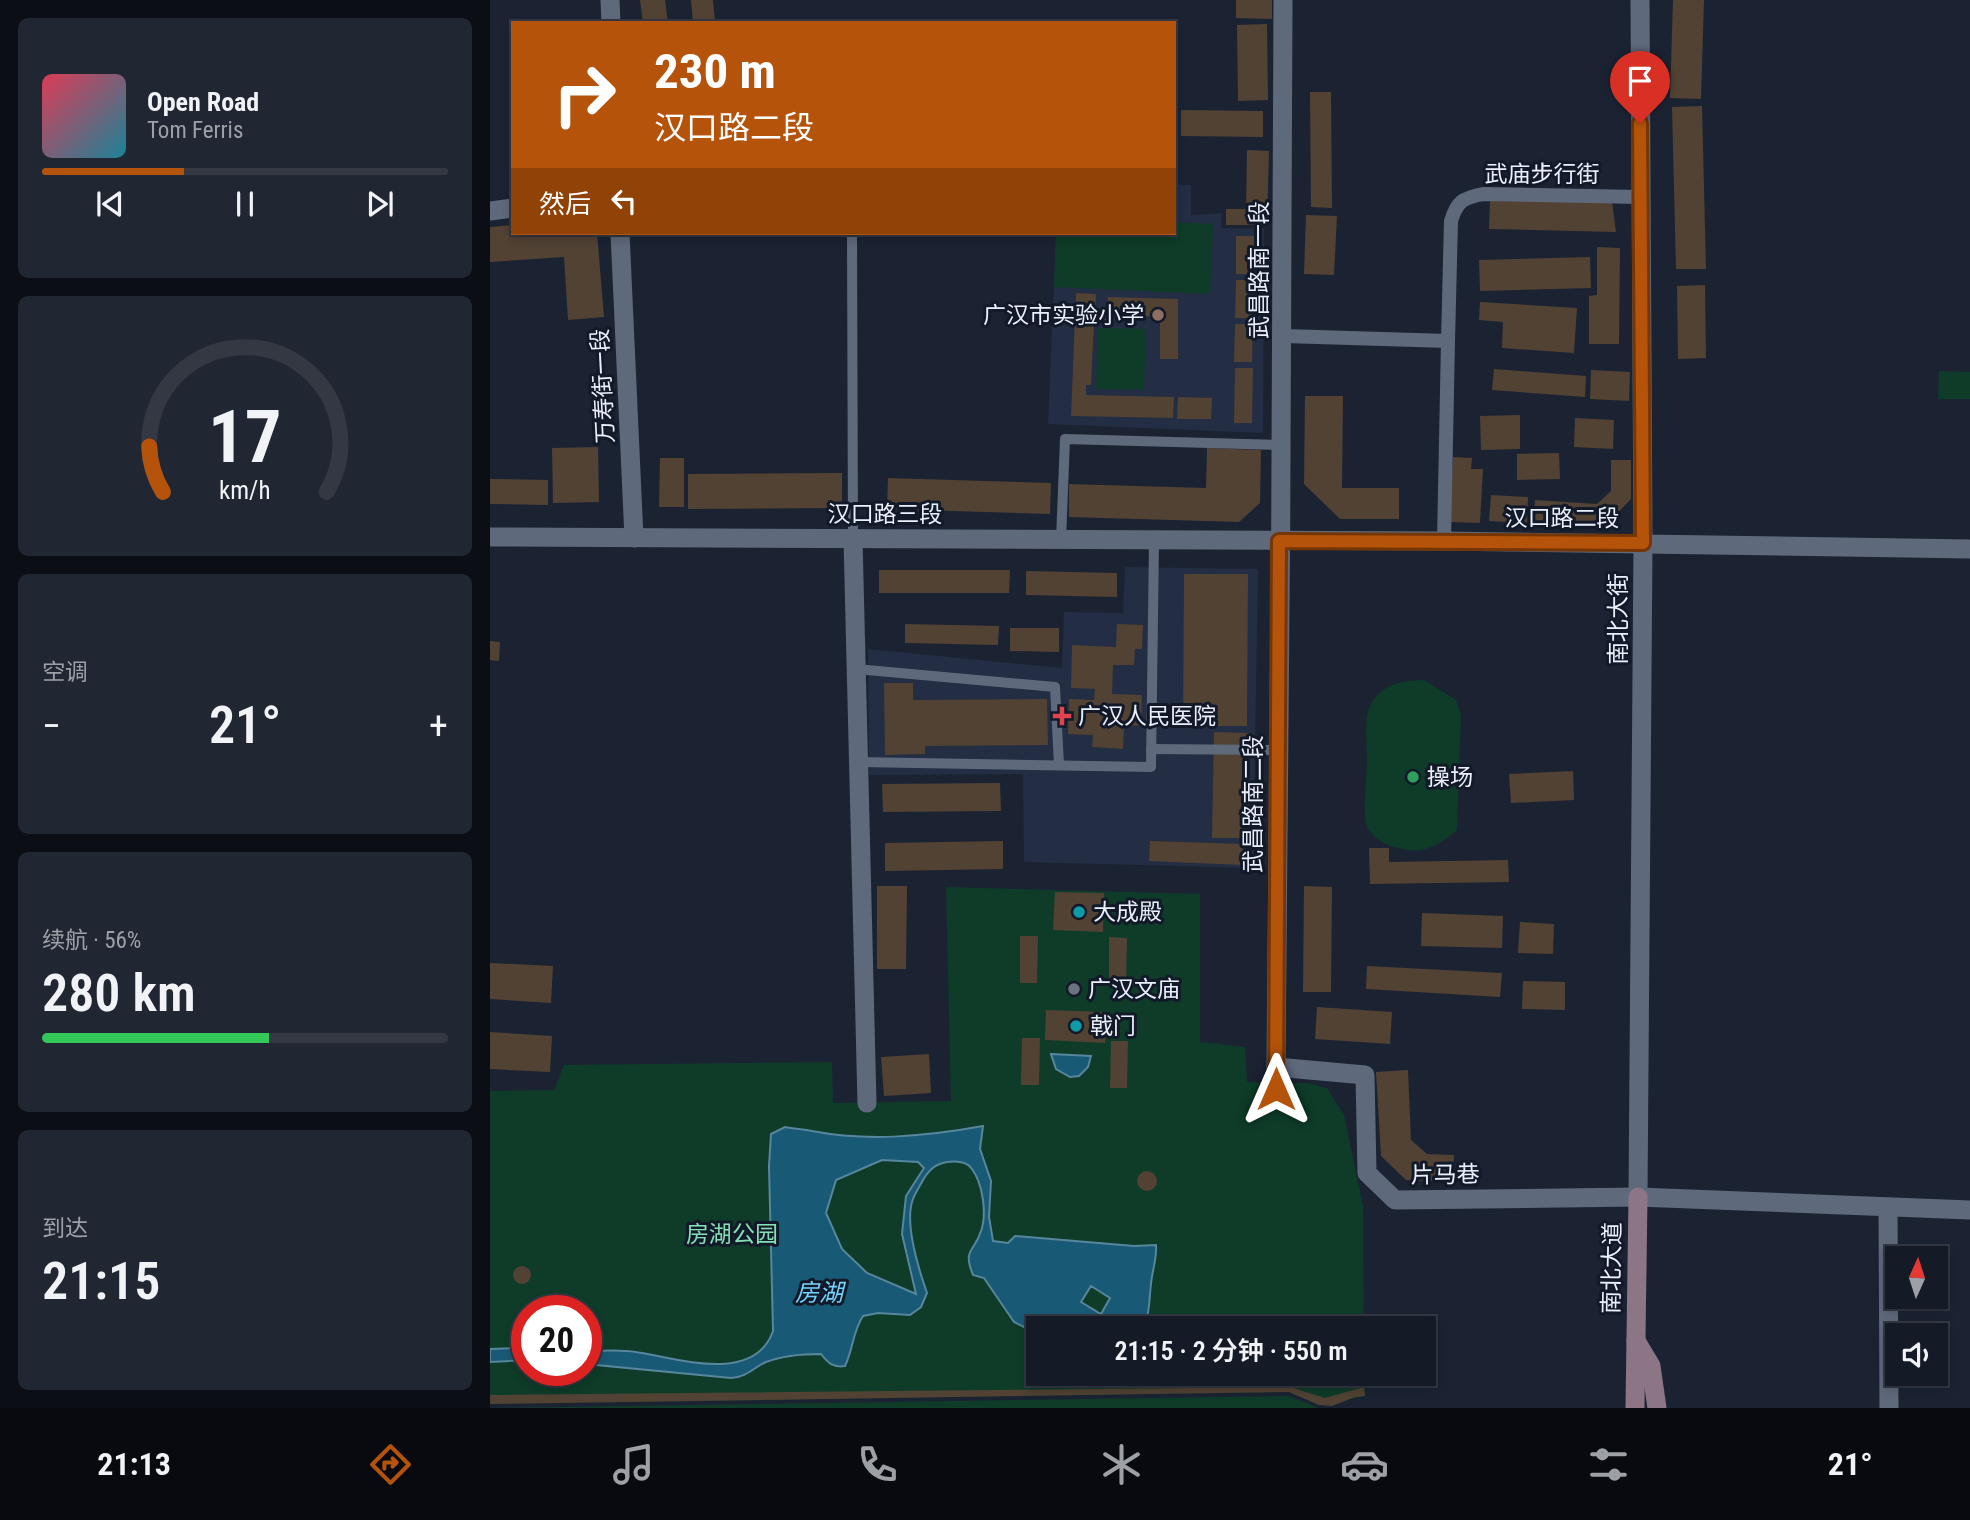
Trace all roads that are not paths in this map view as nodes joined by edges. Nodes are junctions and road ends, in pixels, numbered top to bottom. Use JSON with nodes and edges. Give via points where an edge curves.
{"nodes":[{"id":1,"x":610,"y":0,"type":"edge"},
{"id":2,"x":1283,"y":0,"type":"edge"},
{"id":3,"x":1640,"y":0,"type":"edge"},
{"id":4,"x":611,"y":21,"type":"edge"},
{"id":5,"x":1640,"y":197,"type":"junction"},
{"id":6,"x":511,"y":208,"type":"edge"},
{"id":7,"x":490,"y":211,"type":"edge"},
{"id":8,"x":620,"y":235,"type":"edge"},
{"id":9,"x":852,"y":235,"type":"edge"},
{"id":10,"x":1284,"y":336,"type":"junction"},
{"id":11,"x":1448,"y":341,"type":"junction"},
{"id":12,"x":1281,"y":445,"type":"junction"},
{"id":13,"x":490,"y":537,"type":"edge"},
{"id":14,"x":634,"y":538,"type":"junction"},
{"id":15,"x":853,"y":539,"type":"junction"},
{"id":16,"x":1061,"y":540,"type":"junction"},
{"id":17,"x":1154,"y":540,"type":"junction"},
{"id":18,"x":1279,"y":541,"type":"junction"},
{"id":19,"x":1444,"y":541,"type":"junction"},
{"id":20,"x":1643,"y":543,"type":"junction"},
{"id":21,"x":1970,"y":549,"type":"edge"},
{"id":22,"x":856,"y":669,"type":"junction"},
{"id":23,"x":1151,"y":749,"type":"junction"},
{"id":24,"x":1278,"y":750,"type":"junction"},
{"id":25,"x":858,"y":762,"type":"junction"},
{"id":26,"x":1059,"y":765,"type":"junction"},
{"id":27,"x":1276,"y":1067,"type":"junction"},
{"id":28,"x":1276,"y":1089,"type":"dead end"},
{"id":29,"x":866,"y":1103,"type":"dead end"},
{"id":30,"x":1638,"y":1197,"type":"junction"},
{"id":31,"x":1888,"y":1207,"type":"junction"},
{"id":32,"x":1970,"y":1210,"type":"edge"},
{"id":33,"x":1635,"y":1340,"type":"junction"},
{"id":34,"x":1635,"y":1408,"type":"edge"},
{"id":35,"x":1657,"y":1408,"type":"edge"},
{"id":36,"x":1889,"y":1408,"type":"edge"}],
"edges":[{"from":1,"to":4,"type":"street"},
{"from":2,"to":10,"type":"street","name":"武昌路南一段"},
{"from":3,"to":5,"type":"street","name":"南北大街"},
{"from":5,"to":11,"type":"street","name":"武庙步行街","via":[[1483,194],[1466,198],[1455,208],[1451,221]]},
{"from":5,"to":20,"type":"street","name":"南北大街"},
{"from":6,"to":7,"type":"street"},
{"from":8,"to":14,"type":"street","name":"万寿街一段"},
{"from":9,"to":15,"type":"lane"},
{"from":10,"to":11,"type":"street"},
{"from":10,"to":12,"type":"street","name":"武昌路南一段"},
{"from":11,"to":19,"type":"street","name":"武庙步行街"},
{"from":12,"to":16,"type":"lane","via":[[1065,439]]},
{"from":12,"to":18,"type":"street","name":"武昌路南一段"},
{"from":13,"to":14,"type":"street","name":"汉口路三段"},
{"from":14,"to":15,"type":"street","name":"汉口路三段"},
{"from":15,"to":16,"type":"street","name":"汉口路三段"},
{"from":15,"to":22,"type":"street"},
{"from":16,"to":17,"type":"street","name":"汉口路三段"},
{"from":17,"to":18,"type":"street","name":"汉口路三段"},
{"from":17,"to":23,"type":"lane"},
{"from":18,"to":19,"type":"street","name":"汉口路二段"},
{"from":18,"to":24,"type":"street","name":"武昌路南二段"},
{"from":19,"to":20,"type":"street","name":"汉口路二段"},
{"from":20,"to":21,"type":"street","name":"汉口路二段"},
{"from":20,"to":30,"type":"street","name":"南北大街"},
{"from":22,"to":25,"type":"street"},
{"from":22,"to":26,"type":"lane","via":[[1055,687]]},
{"from":23,"to":24,"type":"lane"},
{"from":23,"to":26,"type":"lane","via":[[1151,766]]},
{"from":24,"to":27,"type":"street","name":"武昌路南二段"},
{"from":25,"to":26,"type":"lane"},
{"from":25,"to":29,"type":"street"},
{"from":27,"to":28,"type":"lane"},
{"from":27,"to":30,"type":"street","name":"片马巷","via":[[1365,1075],[1367,1174],[1395,1200]]},
{"from":30,"to":31,"type":"street"},
{"from":30,"to":33,"type":"main road","name":"南北大道"},
{"from":31,"to":32,"type":"street"},
{"from":31,"to":36,"type":"street"},
{"from":33,"to":34,"type":"main road","name":"南北大道"},
{"from":33,"to":35,"type":"main road","name":"南北大道","via":[[1651,1366]]}]}
